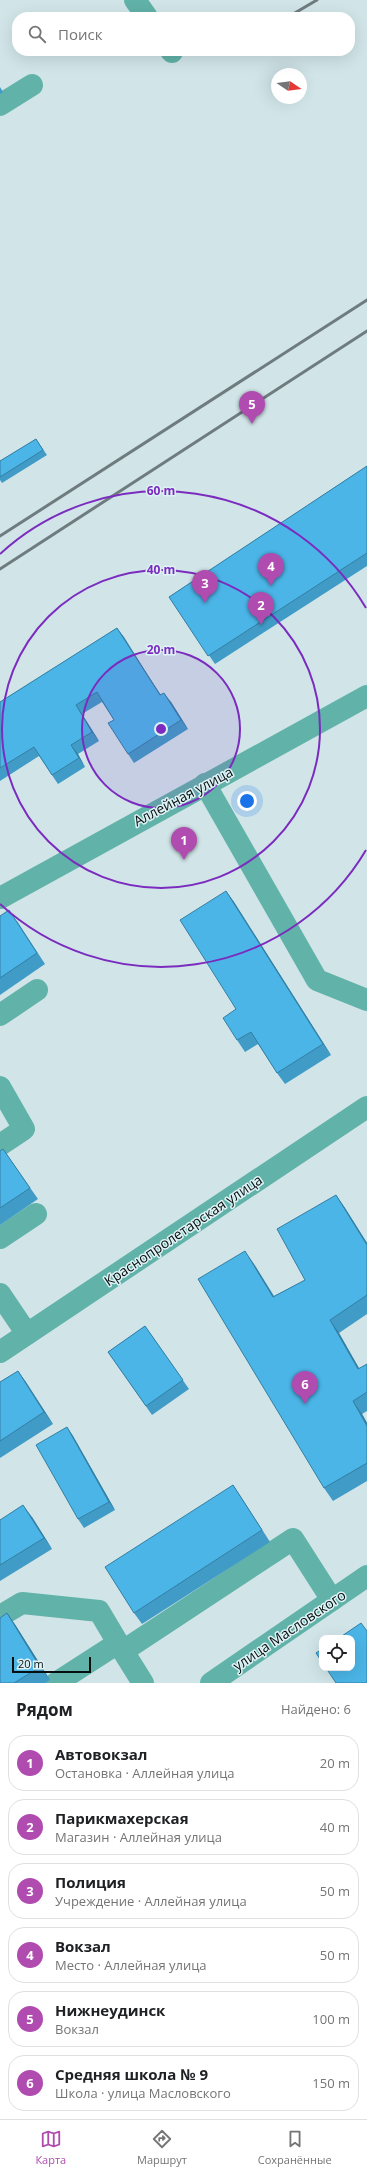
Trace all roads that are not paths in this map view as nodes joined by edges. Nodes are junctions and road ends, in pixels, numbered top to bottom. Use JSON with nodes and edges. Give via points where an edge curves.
{"nodes":[{"id":1,"x":135,"y":0,"type":"edge"},
{"id":2,"x":143,"y":12,"type":"edge"},
{"id":3,"x":32,"y":85,"type":"dead end"},
{"id":4,"x":0,"y":105,"type":"edge"},
{"id":5,"x":367,"y":696,"type":"edge"},
{"id":6,"x":205,"y":784,"type":"junction"},
{"id":7,"x":0,"y":898,"type":"edge"},
{"id":8,"x":37,"y":990,"type":"dead end"},
{"id":9,"x":367,"y":1000,"type":"edge"},
{"id":10,"x":0,"y":1015,"type":"edge"},
{"id":11,"x":0,"y":1087,"type":"edge"},
{"id":12,"x":367,"y":1107,"type":"edge"},
{"id":13,"x":0,"y":1144,"type":"edge"},
{"id":14,"x":36,"y":1214,"type":"dead end"},
{"id":15,"x":0,"y":1238,"type":"edge"},
{"id":16,"x":0,"y":1294,"type":"edge"},
{"id":17,"x":27,"y":1334,"type":"junction"},
{"id":18,"x":0,"y":1352,"type":"edge"},
{"id":19,"x":367,"y":1576,"type":"edge"},
{"id":20,"x":332,"y":1600,"type":"junction"},
{"id":21,"x":0,"y":1616,"type":"edge"},
{"id":22,"x":120,"y":1647,"type":"junction"},
{"id":23,"x":56,"y":1683,"type":"edge"},
{"id":24,"x":144,"y":1683,"type":"edge"},
{"id":25,"x":211,"y":1683,"type":"edge"}],
"edges":[{"from":1,"to":2,"type":"street"},
{"from":3,"to":4,"type":"street"},
{"from":5,"to":6,"type":"street","name":"Аллейная улица"},
{"from":6,"to":7,"type":"street","name":"Аллейная улица"},
{"from":6,"to":9,"type":"street","via":[[317,980]]},
{"from":8,"to":10,"type":"street"},
{"from":11,"to":13,"type":"street","via":[[24,1129]]},
{"from":12,"to":17,"type":"street","name":"Краснопролетарская улица"},
{"from":14,"to":15,"type":"street"},
{"from":16,"to":17,"type":"street"},
{"from":17,"to":18,"type":"street","name":"Краснопролетарская улица"},
{"from":19,"to":20,"type":"street","name":"улица Масловского"},
{"from":20,"to":22,"type":"street","via":[[293,1539]]},
{"from":20,"to":25,"type":"street","name":"улица Масловского"},
{"from":21,"to":22,"type":"street","via":[[22,1602],[99,1612]]},
{"from":22,"to":23,"type":"street"},
{"from":22,"to":24,"type":"street"}]}
